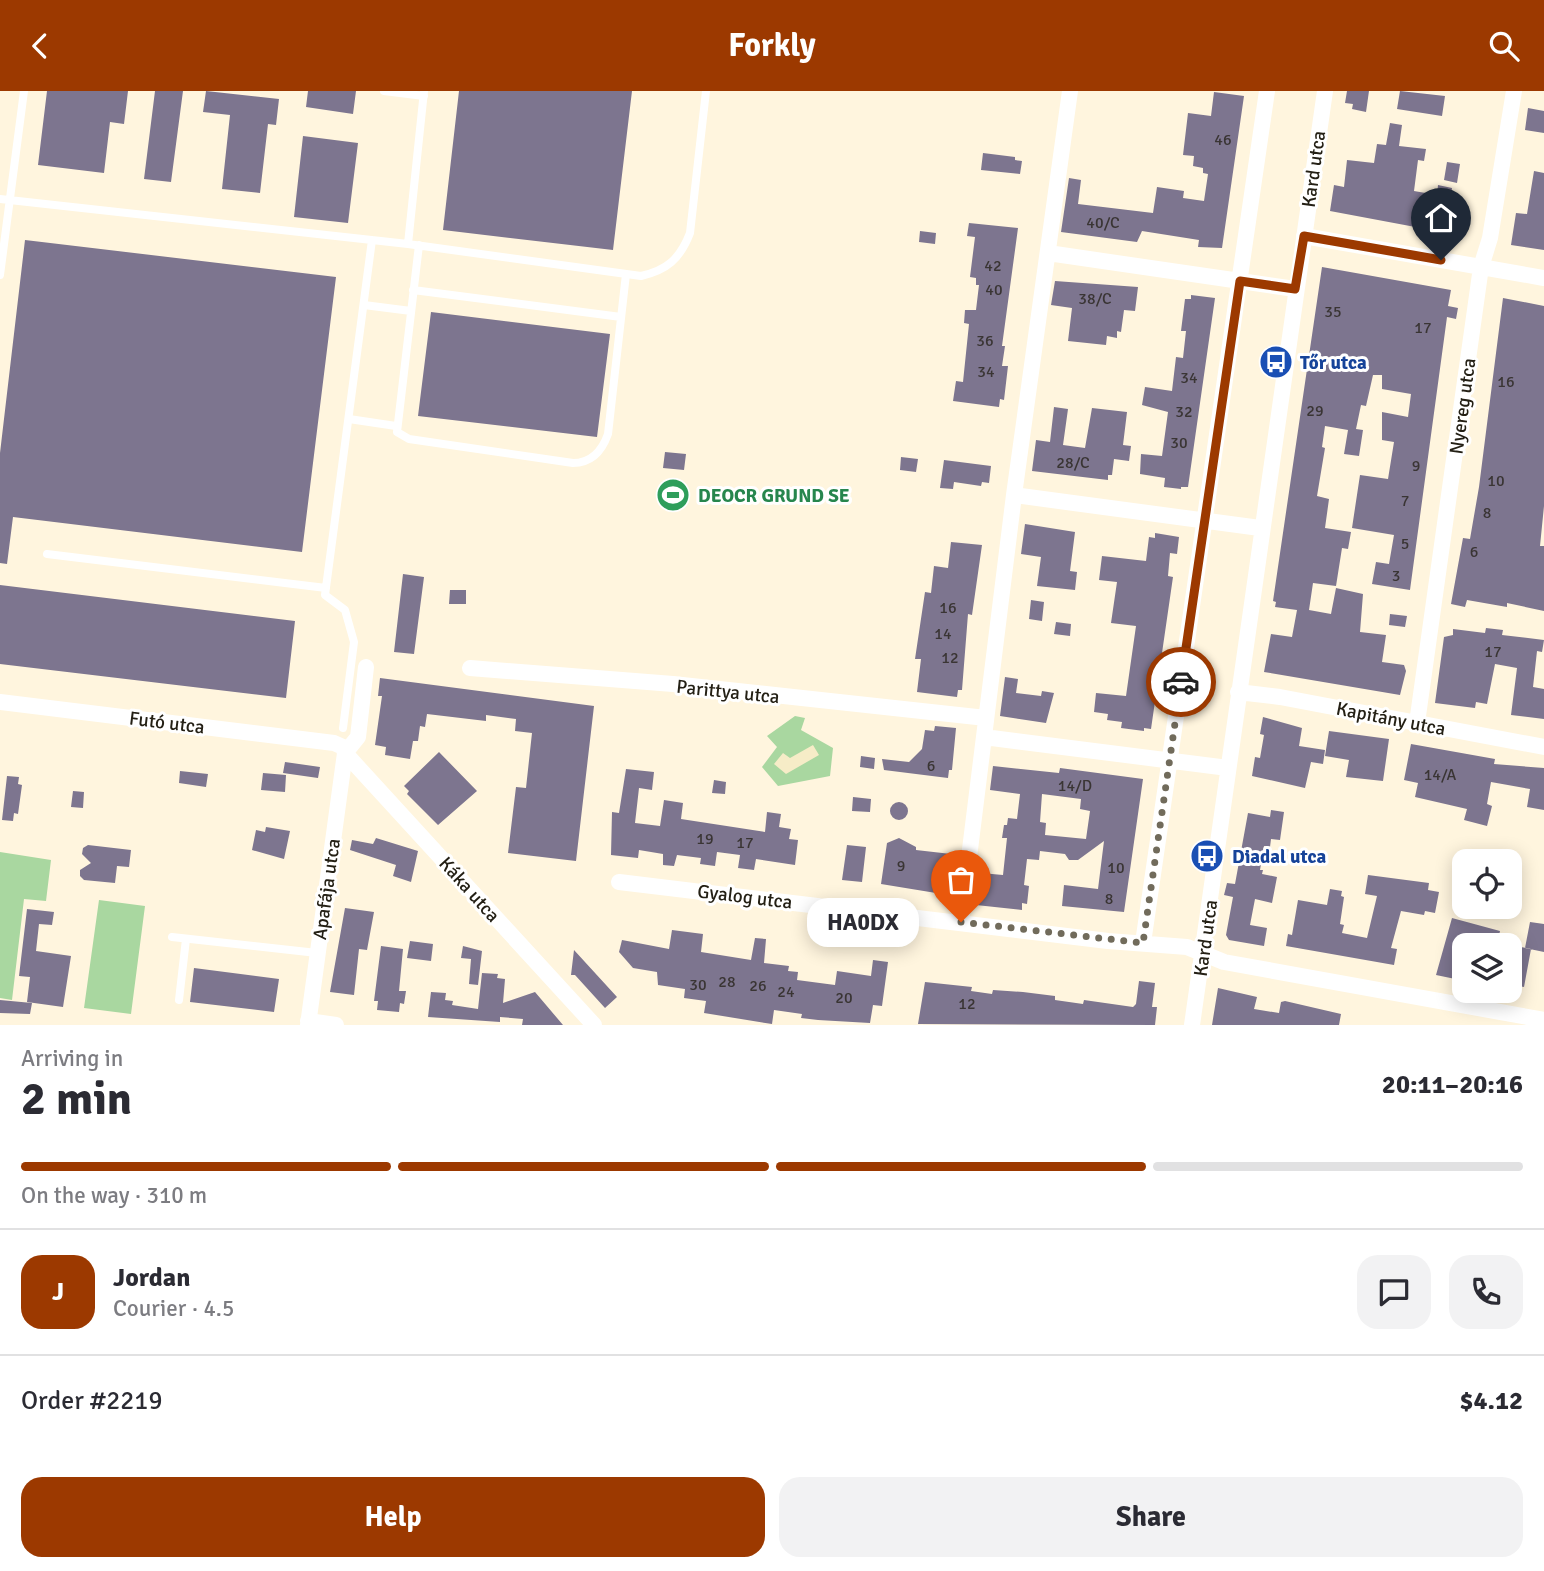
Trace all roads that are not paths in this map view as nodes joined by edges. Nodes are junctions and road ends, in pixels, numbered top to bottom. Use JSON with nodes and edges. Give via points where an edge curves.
{"nodes":[{"id":1,"x":24,"y":91,"type":"edge"},
{"id":2,"x":384,"y":91,"type":"edge"},
{"id":3,"x":706,"y":91,"type":"edge"},
{"id":4,"x":1070,"y":91,"type":"edge"},
{"id":5,"x":1267,"y":91,"type":"edge"},
{"id":6,"x":1325,"y":91,"type":"edge"},
{"id":7,"x":1514,"y":91,"type":"edge"},
{"id":8,"x":424,"y":93,"type":"edge"},
{"id":9,"x":5,"y":200,"type":"edge"},
{"id":10,"x":1304,"y":236,"type":"junction"},
{"id":11,"x":372,"y":240,"type":"junction"},
{"id":12,"x":408,"y":244,"type":"junction"},
{"id":13,"x":419,"y":245,"type":"junction"},
{"id":14,"x":1048,"y":253,"type":"junction"},
{"id":15,"x":1481,"y":267,"type":"junction"},
{"id":16,"x":626,"y":274,"type":"junction"},
{"id":17,"x":0,"y":275,"type":"edge"},
{"id":18,"x":1544,"y":278,"type":"edge"},
{"id":19,"x":1240,"y":281,"type":"junction"},
{"id":20,"x":1295,"y":289,"type":"junction"},
{"id":21,"x":413,"y":290,"type":"junction"},
{"id":22,"x":364,"y":305,"type":"junction"},
{"id":23,"x":411,"y":311,"type":"junction"},
{"id":24,"x":621,"y":317,"type":"junction"},
{"id":25,"x":349,"y":419,"type":"junction"},
{"id":26,"x":396,"y":426,"type":"junction"},
{"id":27,"x":1013,"y":495,"type":"junction"},
{"id":28,"x":1204,"y":520,"type":"junction"},
{"id":29,"x":1260,"y":528,"type":"junction"},
{"id":30,"x":47,"y":554,"type":"dead end"},
{"id":31,"x":326,"y":588,"type":"junction"},
{"id":32,"x":366,"y":667,"type":"dead end"},
{"id":33,"x":470,"y":668,"type":"dead end"},
{"id":34,"x":1238,"y":692,"type":"junction"},
{"id":35,"x":0,"y":702,"type":"edge"},
{"id":36,"x":986,"y":717,"type":"junction"},
{"id":37,"x":1417,"y":723,"type":"junction"},
{"id":38,"x":344,"y":728,"type":"dead end"},
{"id":39,"x":984,"y":737,"type":"junction"},
{"id":40,"x":1544,"y":747,"type":"edge"},
{"id":41,"x":340,"y":748,"type":"junction"},
{"id":42,"x":1169,"y":760,"type":"junction"},
{"id":43,"x":1228,"y":768,"type":"junction"},
{"id":44,"x":620,"y":882,"type":"dead end"},
{"id":45,"x":961,"y":922,"type":"junction"},
{"id":46,"x":172,"y":937,"type":"dead end"},
{"id":47,"x":186,"y":939,"type":"junction"},
{"id":48,"x":1143,"y":943,"type":"junction"},
{"id":49,"x":317,"y":953,"type":"junction"},
{"id":50,"x":1202,"y":953,"type":"junction"},
{"id":51,"x":179,"y":1000,"type":"dead end"},
{"id":52,"x":1544,"y":1020,"type":"edge"},
{"id":53,"x":308,"y":1023,"type":"edge"},
{"id":54,"x":336,"y":1025,"type":"edge"},
{"id":55,"x":594,"y":1025,"type":"edge"},
{"id":56,"x":1192,"y":1025,"type":"edge"}],
"edges":[{"from":1,"to":9,"type":"lane"},
{"from":2,"to":8,"type":"lane"},
{"from":3,"to":16,"type":"lane","via":[[690,233],[684,249],[670,266],[656,273]]},
{"from":4,"to":14,"type":"street"},
{"from":5,"to":19,"type":"street"},
{"from":6,"to":10,"type":"street","name":"Kard utca"},
{"from":7,"to":15,"type":"street","name":"Nyereg utca","via":[[1490,238]]},
{"from":8,"to":12,"type":"lane"},
{"from":9,"to":11,"type":"lane"},
{"from":9,"to":17,"type":"lane"},
{"from":10,"to":15,"type":"street"},
{"from":10,"to":20,"type":"street","name":"Kard utca"},
{"from":11,"to":12,"type":"lane"},
{"from":11,"to":22,"type":"lane"},
{"from":12,"to":13,"type":"lane"},
{"from":13,"to":16,"type":"lane"},
{"from":13,"to":21,"type":"lane"},
{"from":14,"to":19,"type":"street"},
{"from":14,"to":27,"type":"street"},
{"from":15,"to":18,"type":"street"},
{"from":15,"to":37,"type":"street","name":"Nyereg utca"},
{"from":16,"to":24,"type":"lane"},
{"from":19,"to":20,"type":"street"},
{"from":19,"to":28,"type":"street"},
{"from":20,"to":29,"type":"street","name":"Kard utca"},
{"from":21,"to":23,"type":"lane"},
{"from":21,"to":24,"type":"lane"},
{"from":22,"to":23,"type":"lane"},
{"from":22,"to":25,"type":"lane"},
{"from":23,"to":26,"type":"lane"},
{"from":24,"to":26,"type":"lane","via":[[608,434],[590,459],[573,463],[409,439],[397,432]]},
{"from":25,"to":26,"type":"lane"},
{"from":25,"to":31,"type":"lane"},
{"from":27,"to":28,"type":"street"},
{"from":27,"to":36,"type":"street"},
{"from":28,"to":29,"type":"street"},
{"from":28,"to":42,"type":"street"},
{"from":29,"to":34,"type":"street","name":"Kard utca"},
{"from":30,"to":31,"type":"lane"},
{"from":31,"to":38,"type":"lane","via":[[325,594],[345,610],[354,642]]},
{"from":32,"to":41,"type":"street","name":"Apafája utca","via":[[358,737]]},
{"from":33,"to":36,"type":"street","name":"Parittya utca"},
{"from":34,"to":37,"type":"street","name":"Kapitány utca"},
{"from":34,"to":43,"type":"street","name":"Kard utca"},
{"from":35,"to":41,"type":"street","name":"Futó utca"},
{"from":36,"to":39,"type":"street"},
{"from":37,"to":40,"type":"street","name":"Kapitány utca"},
{"from":39,"to":42,"type":"street"},
{"from":39,"to":45,"type":"street"},
{"from":41,"to":49,"type":"street","name":"Apafája utca"},
{"from":41,"to":55,"type":"street","name":"Káka utca"},
{"from":42,"to":43,"type":"street"},
{"from":42,"to":48,"type":"street"},
{"from":43,"to":50,"type":"street","name":"Kard utca"},
{"from":44,"to":45,"type":"street","name":"Gyalog utca"},
{"from":45,"to":48,"type":"street","name":"Gyalog utca"},
{"from":46,"to":47,"type":"lane"},
{"from":47,"to":49,"type":"lane"},
{"from":47,"to":51,"type":"lane"},
{"from":48,"to":50,"type":"street","name":"Gyalog utca"},
{"from":49,"to":53,"type":"street","name":"Apafája utca"},
{"from":50,"to":52,"type":"street","via":[[1223,962]]},
{"from":50,"to":56,"type":"street","name":"Kard utca"},
{"from":53,"to":54,"type":"street"}]}
